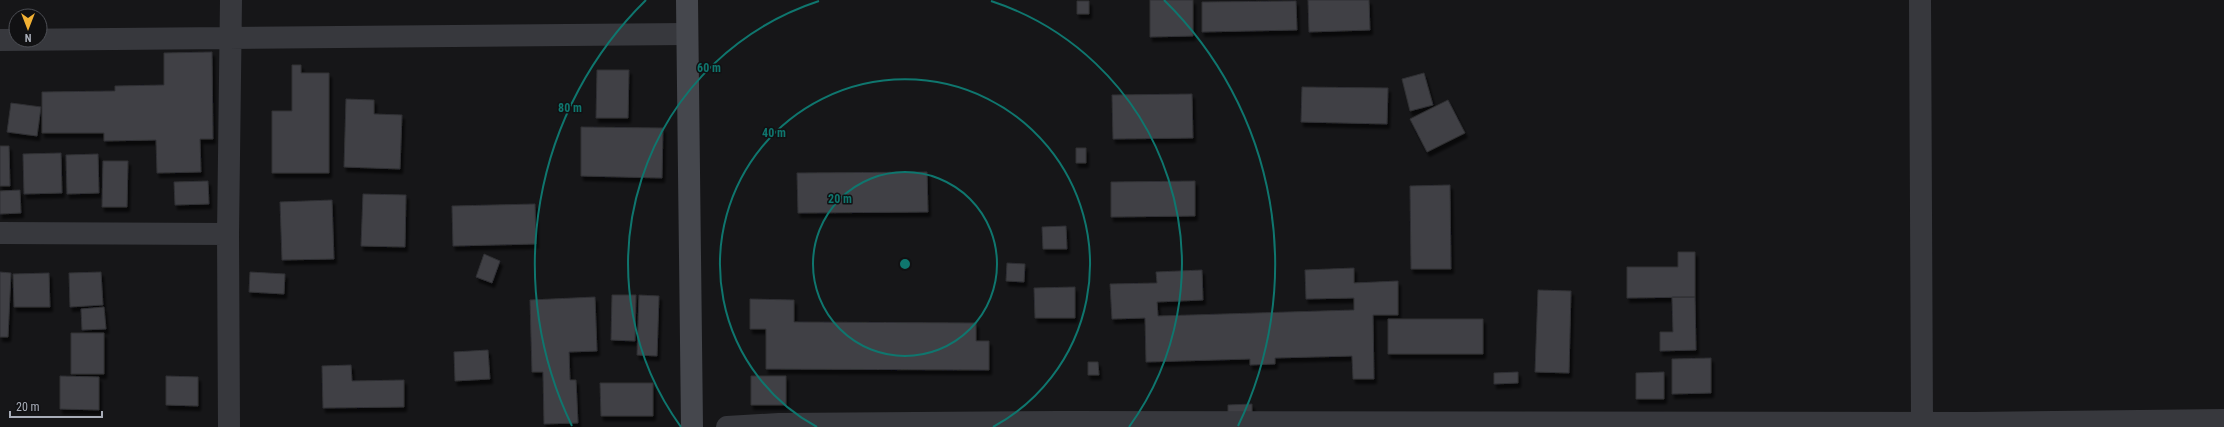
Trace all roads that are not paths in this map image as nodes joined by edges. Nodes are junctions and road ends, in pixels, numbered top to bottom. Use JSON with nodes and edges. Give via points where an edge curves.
{"nodes":[{"id":1,"x":231,"y":0,"type":"edge"},
{"id":2,"x":687,"y":0,"type":"edge"},
{"id":3,"x":1920,"y":0,"type":"edge"},
{"id":4,"x":687,"y":34,"type":"junction"},
{"id":5,"x":231,"y":39,"type":"junction"},
{"id":6,"x":0,"y":40,"type":"edge"},
{"id":7,"x":0,"y":233,"type":"edge"},
{"id":8,"x":228,"y":234,"type":"junction"},
{"id":9,"x":2222,"y":422,"type":"edge"},
{"id":10,"x":1922,"y":423,"type":"junction"},
{"id":11,"x":1361,"y":425,"type":"edge"},
{"id":12,"x":1742,"y":425,"type":"edge"},
{"id":13,"x":1974,"y":425,"type":"edge"},
{"id":14,"x":229,"y":427,"type":"edge"},
{"id":15,"x":692,"y":427,"type":"edge"},
{"id":16,"x":727,"y":427,"type":"edge"}],
"edges":[{"from":1,"to":5,"type":"street"},
{"from":2,"to":4,"type":"street"},
{"from":3,"to":10,"type":"street"},
{"from":4,"to":5,"type":"street"},
{"from":4,"to":15,"type":"street"},
{"from":5,"to":6,"type":"street"},
{"from":5,"to":8,"type":"street"},
{"from":7,"to":8,"type":"street"},
{"from":8,"to":14,"type":"street"},
{"from":9,"to":13,"type":"street"},
{"from":10,"to":12,"type":"street"},
{"from":10,"to":13,"type":"street"},
{"from":11,"to":12,"type":"street"},
{"from":11,"to":16,"type":"street","via":[[1059,422],[779,424]]}]}
